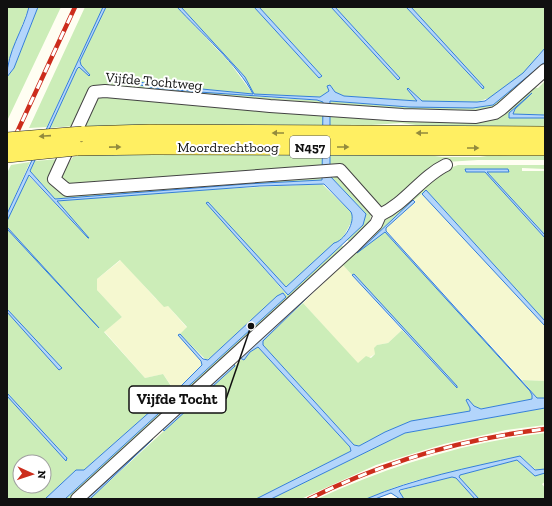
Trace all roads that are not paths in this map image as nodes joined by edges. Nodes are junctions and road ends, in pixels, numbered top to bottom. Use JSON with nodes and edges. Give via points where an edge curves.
{"nodes":[{"id":1,"x":545,"y":70,"type":"edge"},
{"id":2,"x":545,"y":134,"type":"edge"},
{"id":3,"x":7,"y":140,"type":"edge"},
{"id":4,"x":545,"y":148,"type":"edge"},
{"id":5,"x":7,"y":155,"type":"edge"},
{"id":6,"x":446,"y":165,"type":"dead end"},
{"id":7,"x":380,"y":215,"type":"junction"},
{"id":8,"x":77,"y":499,"type":"edge"}],
"edges":[{"from":1,"to":7,"type":"street","name":"Vijfde Tochtweg","via":[[495,114],[476,117],[404,115],[94,92],[54,179],[67,190],[340,170]]},
{"from":2,"to":3,"type":"main road","name":"Moordrechtboog","number":"N457","one_way":true,"bridge":true,"via":[[157,132]]},
{"from":5,"to":4,"type":"main road","name":"Moordrechtboog","number":"N457","one_way":true,"bridge":true,"via":[[76,148]]},
{"from":6,"to":7,"type":"street","via":[[436,170],[393,209]]},
{"from":7,"to":8,"type":"street","via":[[376,224],[350,249]]}]}
